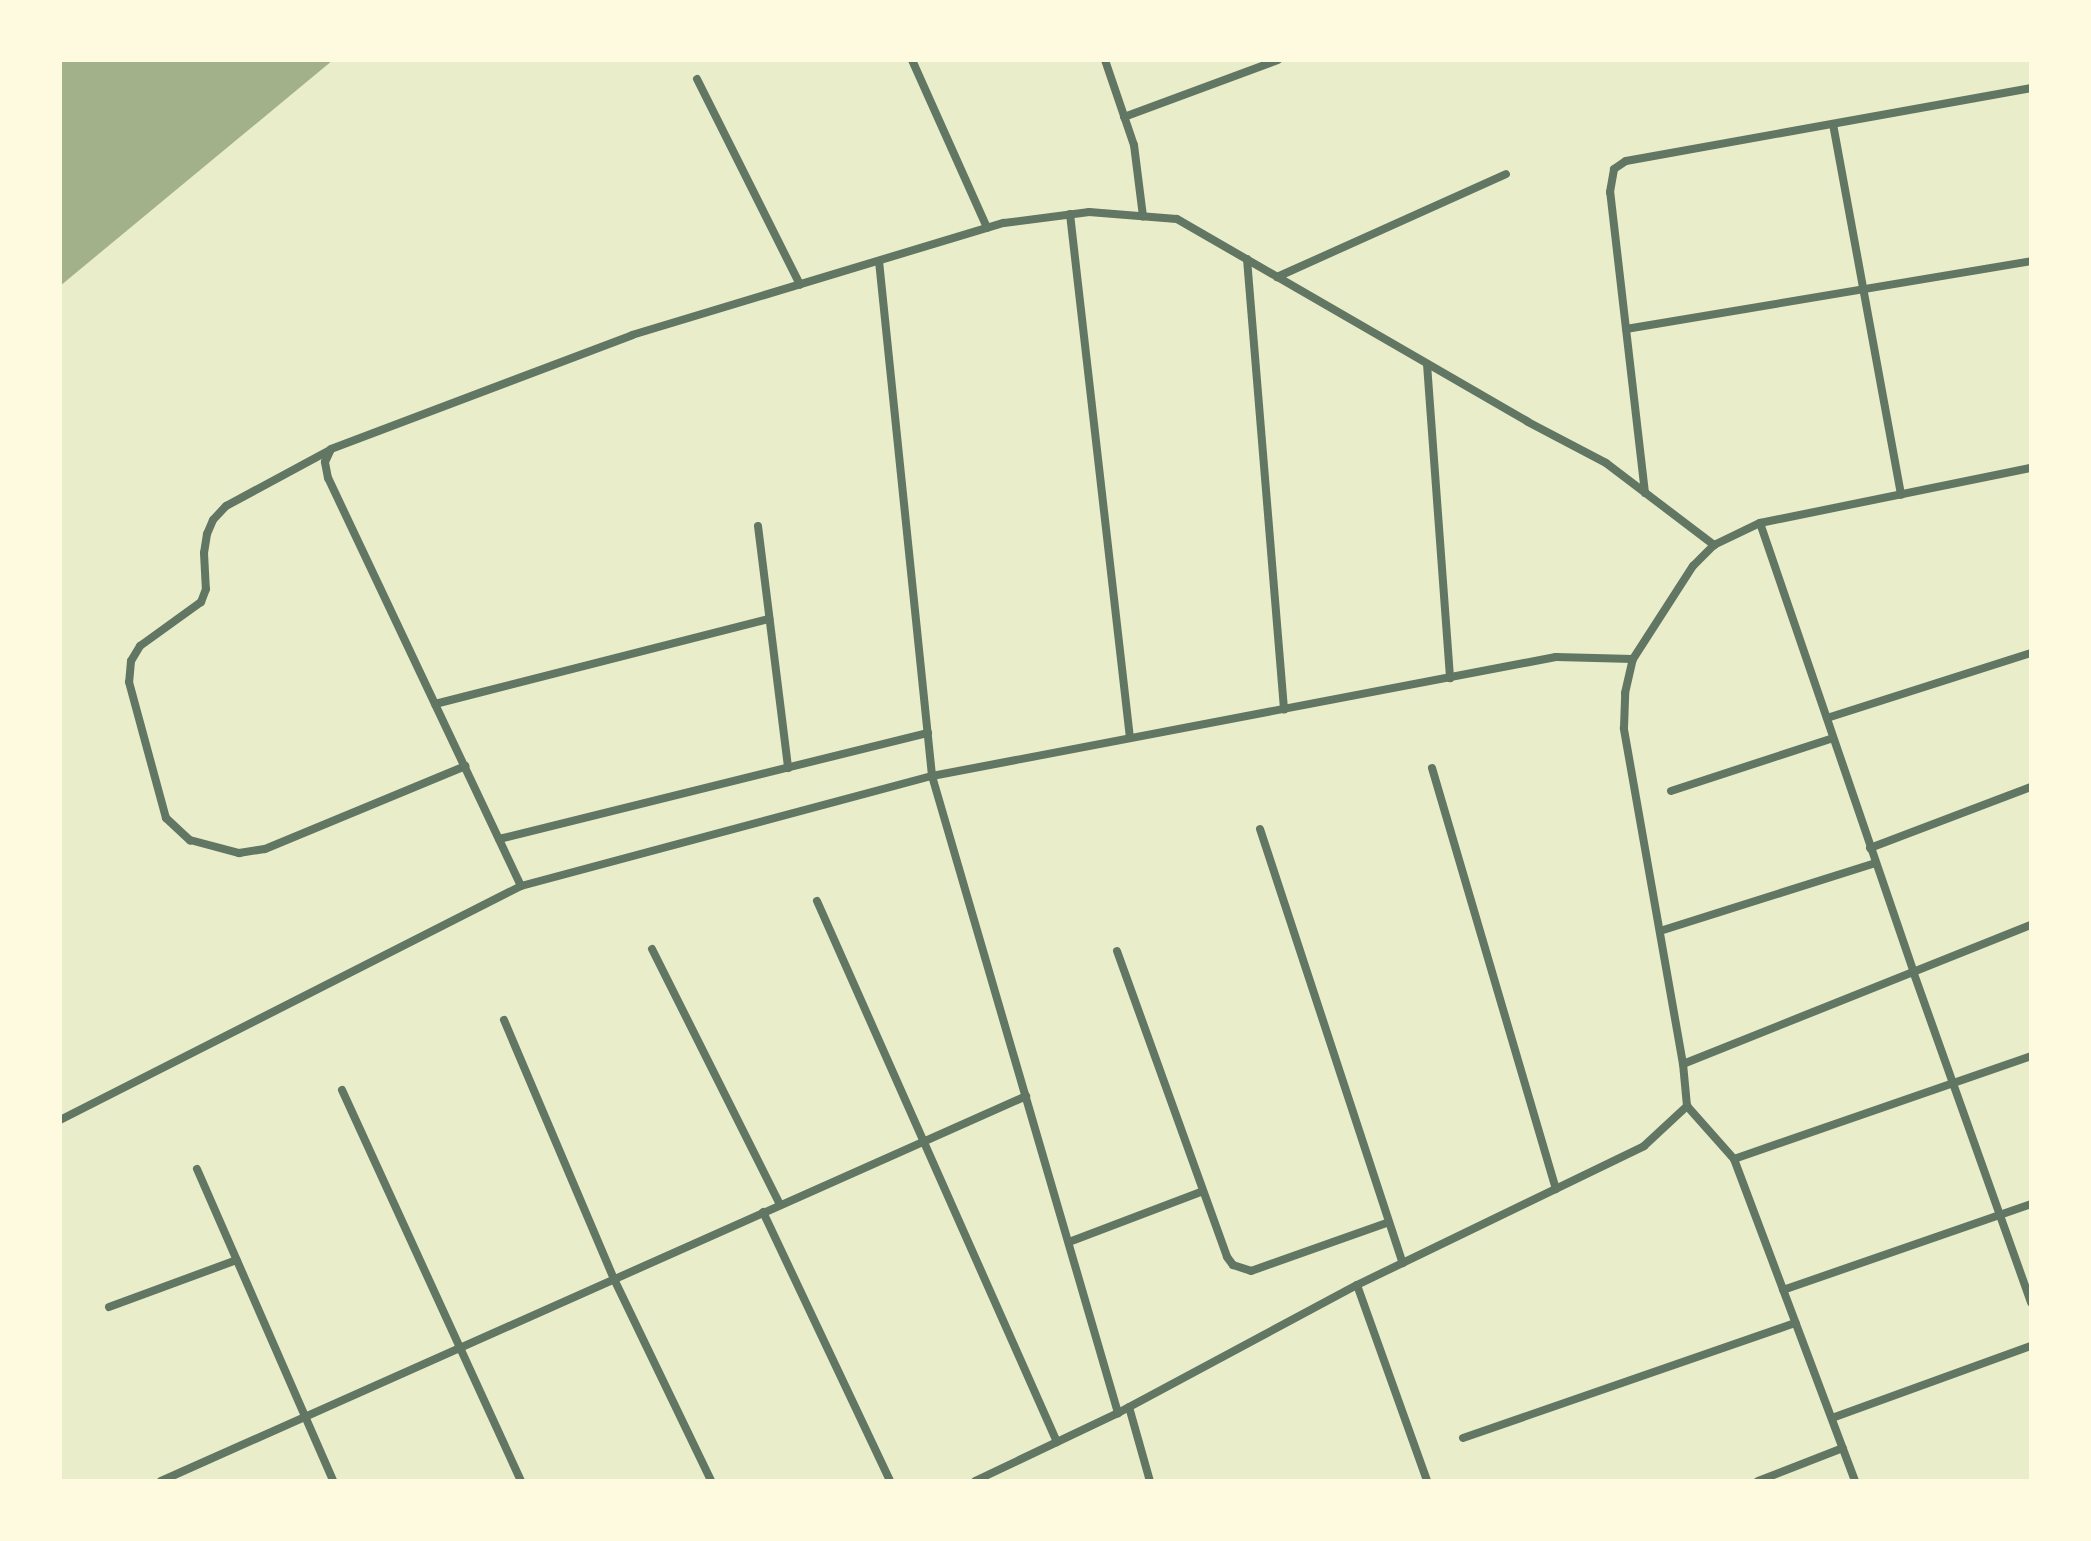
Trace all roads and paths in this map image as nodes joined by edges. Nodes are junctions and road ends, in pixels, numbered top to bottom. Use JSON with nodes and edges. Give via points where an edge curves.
{"nodes":[{"id":1,"x":912,"y":60,"type":"edge"},
{"id":2,"x":1105,"y":60,"type":"edge"},
{"id":3,"x":1278,"y":60,"type":"edge"},
{"id":4,"x":697,"y":79,"type":"dead end"},
{"id":5,"x":2031,"y":88,"type":"edge"},
{"id":6,"x":1124,"y":117,"type":"junction"},
{"id":7,"x":1833,"y":124,"type":"junction"},
{"id":8,"x":1506,"y":174,"type":"dead end"},
{"id":9,"x":1070,"y":214,"type":"junction"},
{"id":10,"x":1143,"y":216,"type":"junction"},
{"id":11,"x":987,"y":228,"type":"junction"},
{"id":12,"x":1247,"y":259,"type":"junction"},
{"id":13,"x":879,"y":261,"type":"junction"},
{"id":14,"x":2031,"y":261,"type":"edge"},
{"id":15,"x":1277,"y":277,"type":"junction"},
{"id":16,"x":800,"y":285,"type":"junction"},
{"id":17,"x":1863,"y":289,"type":"junction"},
{"id":18,"x":1626,"y":329,"type":"junction"},
{"id":19,"x":1427,"y":364,"type":"junction"},
{"id":20,"x":331,"y":449,"type":"junction"},
{"id":21,"x":2031,"y":468,"type":"edge"},
{"id":22,"x":1645,"y":493,"type":"junction"},
{"id":23,"x":1901,"y":495,"type":"junction"},
{"id":24,"x":1760,"y":523,"type":"junction"},
{"id":25,"x":758,"y":526,"type":"dead end"},
{"id":26,"x":1714,"y":545,"type":"junction"},
{"id":27,"x":769,"y":619,"type":"junction"},
{"id":28,"x":2031,"y":653,"type":"edge"},
{"id":29,"x":1633,"y":659,"type":"junction"},
{"id":30,"x":1450,"y":678,"type":"junction"},
{"id":31,"x":435,"y":704,"type":"junction"},
{"id":32,"x":1284,"y":709,"type":"junction"},
{"id":33,"x":1827,"y":718,"type":"junction"},
{"id":34,"x":928,"y":733,"type":"junction"},
{"id":35,"x":1130,"y":738,"type":"junction"},
{"id":36,"x":1833,"y":738,"type":"junction"},
{"id":37,"x":465,"y":766,"type":"junction"},
{"id":38,"x":788,"y":768,"type":"junction"},
{"id":39,"x":1432,"y":768,"type":"dead end"},
{"id":40,"x":932,"y":776,"type":"junction"},
{"id":41,"x":2031,"y":787,"type":"edge"},
{"id":42,"x":1671,"y":791,"type":"dead end"},
{"id":43,"x":1260,"y":829,"type":"dead end"},
{"id":44,"x":499,"y":839,"type":"junction"},
{"id":45,"x":1870,"y":848,"type":"junction"},
{"id":46,"x":1876,"y":863,"type":"junction"},
{"id":47,"x":521,"y":886,"type":"junction"},
{"id":48,"x":817,"y":901,"type":"dead end"},
{"id":49,"x":2031,"y":925,"type":"edge"},
{"id":50,"x":1660,"y":931,"type":"junction"},
{"id":51,"x":652,"y":949,"type":"dead end"},
{"id":52,"x":1117,"y":951,"type":"dead end"},
{"id":53,"x":1913,"y":971,"type":"junction"},
{"id":54,"x":504,"y":1020,"type":"dead end"},
{"id":55,"x":2031,"y":1056,"type":"edge"},
{"id":56,"x":1683,"y":1064,"type":"junction"},
{"id":57,"x":1953,"y":1086,"type":"junction"},
{"id":58,"x":342,"y":1090,"type":"dead end"},
{"id":59,"x":1026,"y":1096,"type":"junction"},
{"id":60,"x":1687,"y":1106,"type":"junction"},
{"id":61,"x":60,"y":1120,"type":"edge"},
{"id":62,"x":926,"y":1141,"type":"junction"},
{"id":63,"x":1734,"y":1159,"type":"junction"},
{"id":64,"x":197,"y":1169,"type":"dead end"},
{"id":65,"x":1556,"y":1189,"type":"junction"},
{"id":66,"x":1203,"y":1191,"type":"junction"},
{"id":67,"x":2031,"y":1204,"type":"edge"},
{"id":68,"x":780,"y":1205,"type":"junction"},
{"id":69,"x":763,"y":1212,"type":"junction"},
{"id":70,"x":2000,"y":1215,"type":"junction"},
{"id":71,"x":1389,"y":1222,"type":"junction"},
{"id":72,"x":1069,"y":1242,"type":"junction"},
{"id":73,"x":237,"y":1260,"type":"junction"},
{"id":74,"x":1403,"y":1263,"type":"junction"},
{"id":75,"x":614,"y":1279,"type":"junction"},
{"id":76,"x":1357,"y":1285,"type":"junction"},
{"id":77,"x":1783,"y":1290,"type":"junction"},
{"id":78,"x":2031,"y":1303,"type":"edge"},
{"id":79,"x":109,"y":1307,"type":"dead end"},
{"id":80,"x":1796,"y":1323,"type":"junction"},
{"id":81,"x":2031,"y":1346,"type":"edge"},
{"id":82,"x":460,"y":1347,"type":"junction"},
{"id":83,"x":1129,"y":1407,"type":"junction"},
{"id":84,"x":1118,"y":1413,"type":"junction"},
{"id":85,"x":304,"y":1415,"type":"junction"},
{"id":86,"x":1832,"y":1418,"type":"junction"},
{"id":87,"x":1463,"y":1438,"type":"dead end"},
{"id":88,"x":1057,"y":1442,"type":"junction"},
{"id":89,"x":1843,"y":1448,"type":"junction"},
{"id":90,"x":161,"y":1481,"type":"edge"},
{"id":91,"x":333,"y":1481,"type":"edge"},
{"id":92,"x":521,"y":1481,"type":"edge"},
{"id":93,"x":711,"y":1481,"type":"edge"},
{"id":94,"x":890,"y":1481,"type":"edge"},
{"id":95,"x":975,"y":1481,"type":"edge"},
{"id":96,"x":1150,"y":1481,"type":"edge"},
{"id":97,"x":1427,"y":1481,"type":"edge"},
{"id":98,"x":1758,"y":1481,"type":"edge"},
{"id":99,"x":1855,"y":1481,"type":"edge"}],
"edges":[{"from":1,"to":11,"type":"street"},
{"from":2,"to":6,"type":"street"},
{"from":3,"to":6,"type":"street"},
{"from":4,"to":16,"type":"street"},
{"from":5,"to":7,"type":"street"},
{"from":6,"to":10,"type":"street","via":[[1134,145]]},
{"from":7,"to":17,"type":"street"},
{"from":7,"to":18,"type":"street","via":[[1626,161],[1614,169],[1610,192]]},
{"from":8,"to":15,"type":"street"},
{"from":9,"to":10,"type":"street"},
{"from":9,"to":11,"type":"street"},
{"from":9,"to":35,"type":"street"},
{"from":10,"to":12,"type":"street","via":[[1177,219]]},
{"from":11,"to":13,"type":"street"},
{"from":12,"to":15,"type":"street"},
{"from":12,"to":32,"type":"street"},
{"from":13,"to":16,"type":"street"},
{"from":13,"to":34,"type":"street"},
{"from":14,"to":17,"type":"street"},
{"from":15,"to":19,"type":"street"},
{"from":16,"to":20,"type":"street","via":[[632,335]]},
{"from":17,"to":18,"type":"street"},
{"from":17,"to":23,"type":"street"},
{"from":18,"to":22,"type":"street"},
{"from":19,"to":22,"type":"street","via":[[1606,463]]},
{"from":19,"to":30,"type":"street"},
{"from":20,"to":31,"type":"street","via":[[325,462],[328,478]]},
{"from":20,"to":37,"type":"street","via":[[226,506],[207,534],[201,602],[140,646],[131,661],[129,682],[166,818],[190,840],[239,853],[265,849]]},
{"from":21,"to":23,"type":"street"},
{"from":22,"to":26,"type":"street"},
{"from":23,"to":24,"type":"street"},
{"from":24,"to":26,"type":"street"},
{"from":24,"to":33,"type":"street"},
{"from":25,"to":27,"type":"street"},
{"from":26,"to":29,"type":"street","via":[[1693,566]]},
{"from":27,"to":31,"type":"street"},
{"from":27,"to":38,"type":"street"},
{"from":28,"to":33,"type":"street"},
{"from":29,"to":30,"type":"street","via":[[1556,657]]},
{"from":29,"to":50,"type":"street","via":[[1624,728]]},
{"from":30,"to":32,"type":"street"},
{"from":31,"to":37,"type":"street"},
{"from":32,"to":35,"type":"street"},
{"from":33,"to":36,"type":"street"},
{"from":34,"to":38,"type":"street"},
{"from":34,"to":40,"type":"street"},
{"from":35,"to":40,"type":"street"},
{"from":36,"to":42,"type":"street"},
{"from":36,"to":45,"type":"street"},
{"from":37,"to":44,"type":"street"},
{"from":38,"to":44,"type":"street"},
{"from":39,"to":65,"type":"street"},
{"from":40,"to":47,"type":"street"},
{"from":40,"to":59,"type":"street"},
{"from":41,"to":45,"type":"street"},
{"from":43,"to":71,"type":"street"},
{"from":44,"to":47,"type":"street"},
{"from":45,"to":46,"type":"street"},
{"from":46,"to":50,"type":"street"},
{"from":46,"to":53,"type":"street"},
{"from":47,"to":61,"type":"street"},
{"from":48,"to":62,"type":"street"},
{"from":49,"to":53,"type":"street"},
{"from":50,"to":56,"type":"street"},
{"from":51,"to":68,"type":"street"},
{"from":52,"to":66,"type":"street"},
{"from":53,"to":56,"type":"street"},
{"from":53,"to":57,"type":"street"},
{"from":54,"to":75,"type":"street"},
{"from":55,"to":57,"type":"street"},
{"from":56,"to":60,"type":"street"},
{"from":57,"to":63,"type":"street"},
{"from":57,"to":70,"type":"street"},
{"from":58,"to":82,"type":"street"},
{"from":59,"to":62,"type":"street"},
{"from":59,"to":72,"type":"street"},
{"from":60,"to":63,"type":"street"},
{"from":60,"to":65,"type":"street","via":[[1644,1146]]},
{"from":62,"to":68,"type":"street"},
{"from":62,"to":88,"type":"street"},
{"from":63,"to":77,"type":"street"},
{"from":64,"to":73,"type":"street"},
{"from":65,"to":74,"type":"street"},
{"from":66,"to":71,"type":"street","via":[[1227,1257],[1242,1271]]},
{"from":66,"to":72,"type":"street"},
{"from":67,"to":70,"type":"street"},
{"from":68,"to":69,"type":"street"},
{"from":69,"to":75,"type":"street"},
{"from":69,"to":94,"type":"street"},
{"from":70,"to":77,"type":"street"},
{"from":70,"to":78,"type":"street"},
{"from":71,"to":74,"type":"street"},
{"from":72,"to":84,"type":"street"},
{"from":73,"to":79,"type":"street"},
{"from":73,"to":85,"type":"street"},
{"from":74,"to":76,"type":"street"},
{"from":75,"to":82,"type":"street"},
{"from":75,"to":93,"type":"street"},
{"from":76,"to":83,"type":"street"},
{"from":76,"to":97,"type":"street"},
{"from":77,"to":80,"type":"street"},
{"from":80,"to":86,"type":"street"},
{"from":80,"to":87,"type":"street"},
{"from":81,"to":86,"type":"street"},
{"from":82,"to":85,"type":"street"},
{"from":82,"to":92,"type":"street"},
{"from":83,"to":84,"type":"street"},
{"from":83,"to":96,"type":"street"},
{"from":84,"to":88,"type":"street"},
{"from":85,"to":90,"type":"street"},
{"from":85,"to":91,"type":"street"},
{"from":86,"to":89,"type":"street"},
{"from":88,"to":95,"type":"street"},
{"from":89,"to":98,"type":"street"},
{"from":89,"to":99,"type":"street"}]}
